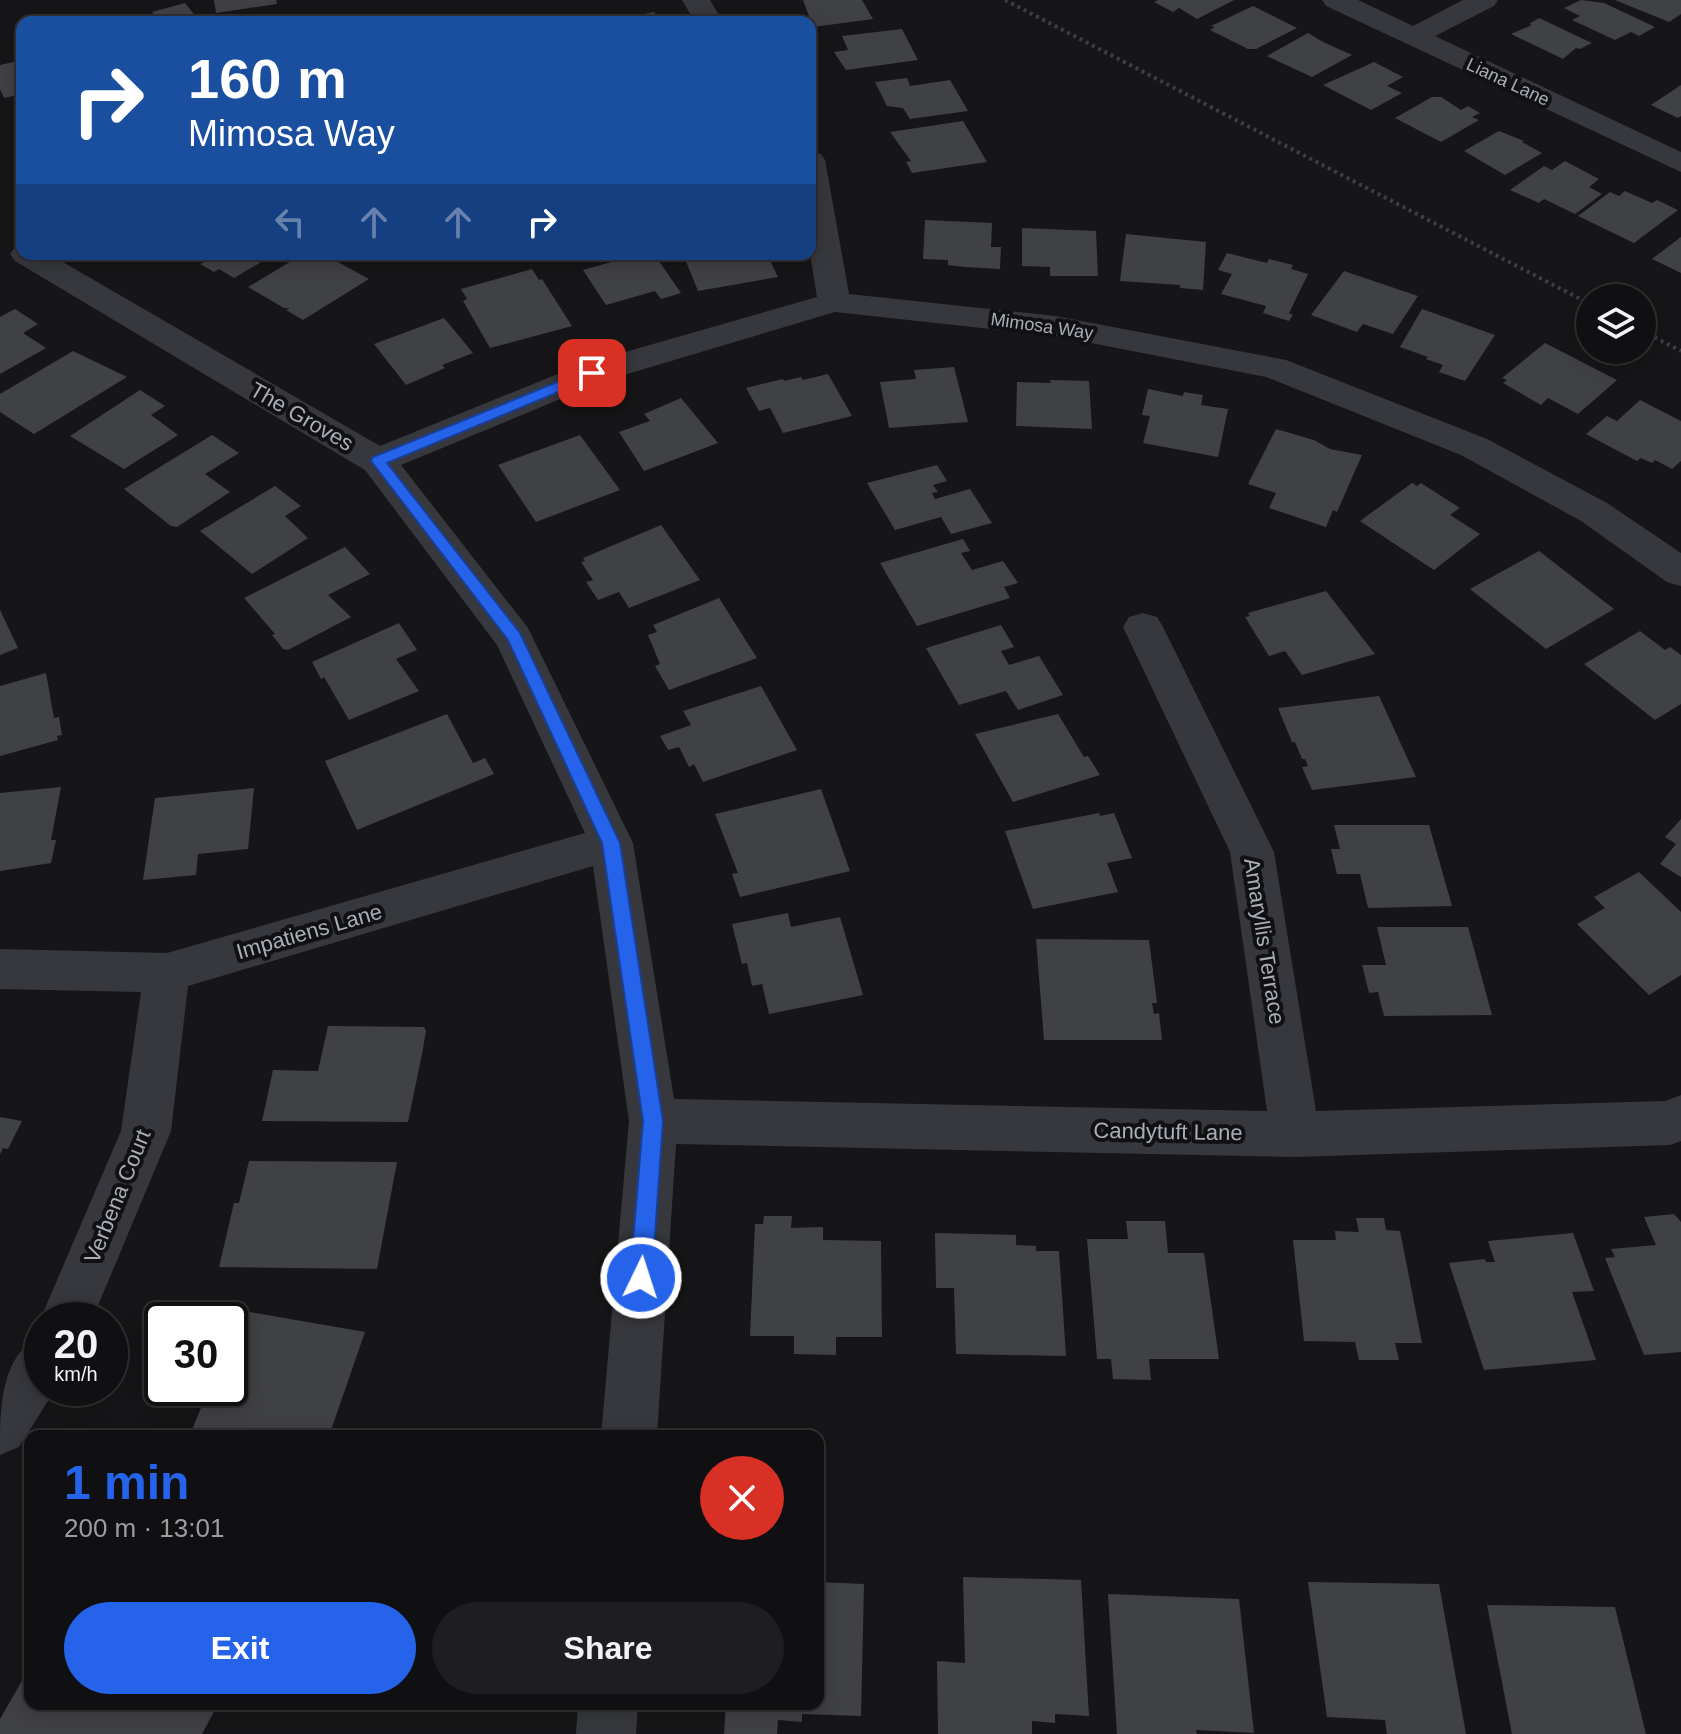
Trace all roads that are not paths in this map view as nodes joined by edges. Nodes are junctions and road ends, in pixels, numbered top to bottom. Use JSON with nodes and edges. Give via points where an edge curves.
{"nodes":[{"id":1,"x":1336,"y":0,"type":"edge"},
{"id":2,"x":1484,"y":0,"type":"edge"},
{"id":3,"x":1412,"y":37,"type":"junction"},
{"id":4,"x":1681,"y":163,"type":"edge"},
{"id":5,"x":816,"y":196,"type":"edge"},
{"id":6,"x":36,"y":260,"type":"edge"},
{"id":7,"x":834,"y":302,"type":"junction"},
{"id":8,"x":378,"y":461,"type":"junction"},
{"id":9,"x":1678,"y":564,"type":"edge"},
{"id":10,"x":1143,"y":627,"type":"dead end"},
{"id":11,"x":611,"y":843,"type":"junction"},
{"id":12,"x":0,"y":969,"type":"edge"},
{"id":13,"x":167,"y":973,"type":"junction"},
{"id":14,"x":1681,"y":1117,"type":"edge"},
{"id":15,"x":653,"y":1121,"type":"junction"},
{"id":16,"x":1295,"y":1134,"type":"junction"},
{"id":17,"x":74,"y":1302,"type":"edge"},
{"id":18,"x":24,"y":1390,"type":"edge"},
{"id":19,"x":0,"y":1428,"type":"edge"},
{"id":20,"x":629,"y":1430,"type":"edge"},
{"id":21,"x":608,"y":1710,"type":"edge"},
{"id":22,"x":606,"y":1734,"type":"edge"}],
"edges":[{"from":1,"to":3,"type":"street","name":"Liana Lane"},
{"from":2,"to":3,"type":"street"},
{"from":3,"to":4,"type":"street","name":"Liana Lane"},
{"from":5,"to":7,"type":"street"},
{"from":6,"to":8,"type":"street","name":"The Groves"},
{"from":7,"to":8,"type":"street","name":"Mimosa Way","via":[[592,373]]},
{"from":7,"to":9,"type":"street","name":"Mimosa Way","via":[[1055,326],[1274,368],[1474,447]]},
{"from":8,"to":11,"type":"street","name":"The Groves","via":[[514,638]]},
{"from":10,"to":16,"type":"street","name":"Amaryllis Terrace","via":[[1252,852]]},
{"from":11,"to":13,"type":"street","name":"Impatiens Lane"},
{"from":11,"to":15,"type":"street","name":"The Groves"},
{"from":12,"to":13,"type":"street","name":"Impatiens Lane"},
{"from":13,"to":17,"type":"street","name":"Verbena Court","via":[[146,1131]]},
{"from":14,"to":16,"type":"street","name":"Candytuft Lane","via":[[1670,1123]]},
{"from":15,"to":16,"type":"street","name":"Candytuft Lane"},
{"from":15,"to":20,"type":"street","name":"The Groves"},
{"from":18,"to":19,"type":"street"},
{"from":21,"to":22,"type":"street"}]}
